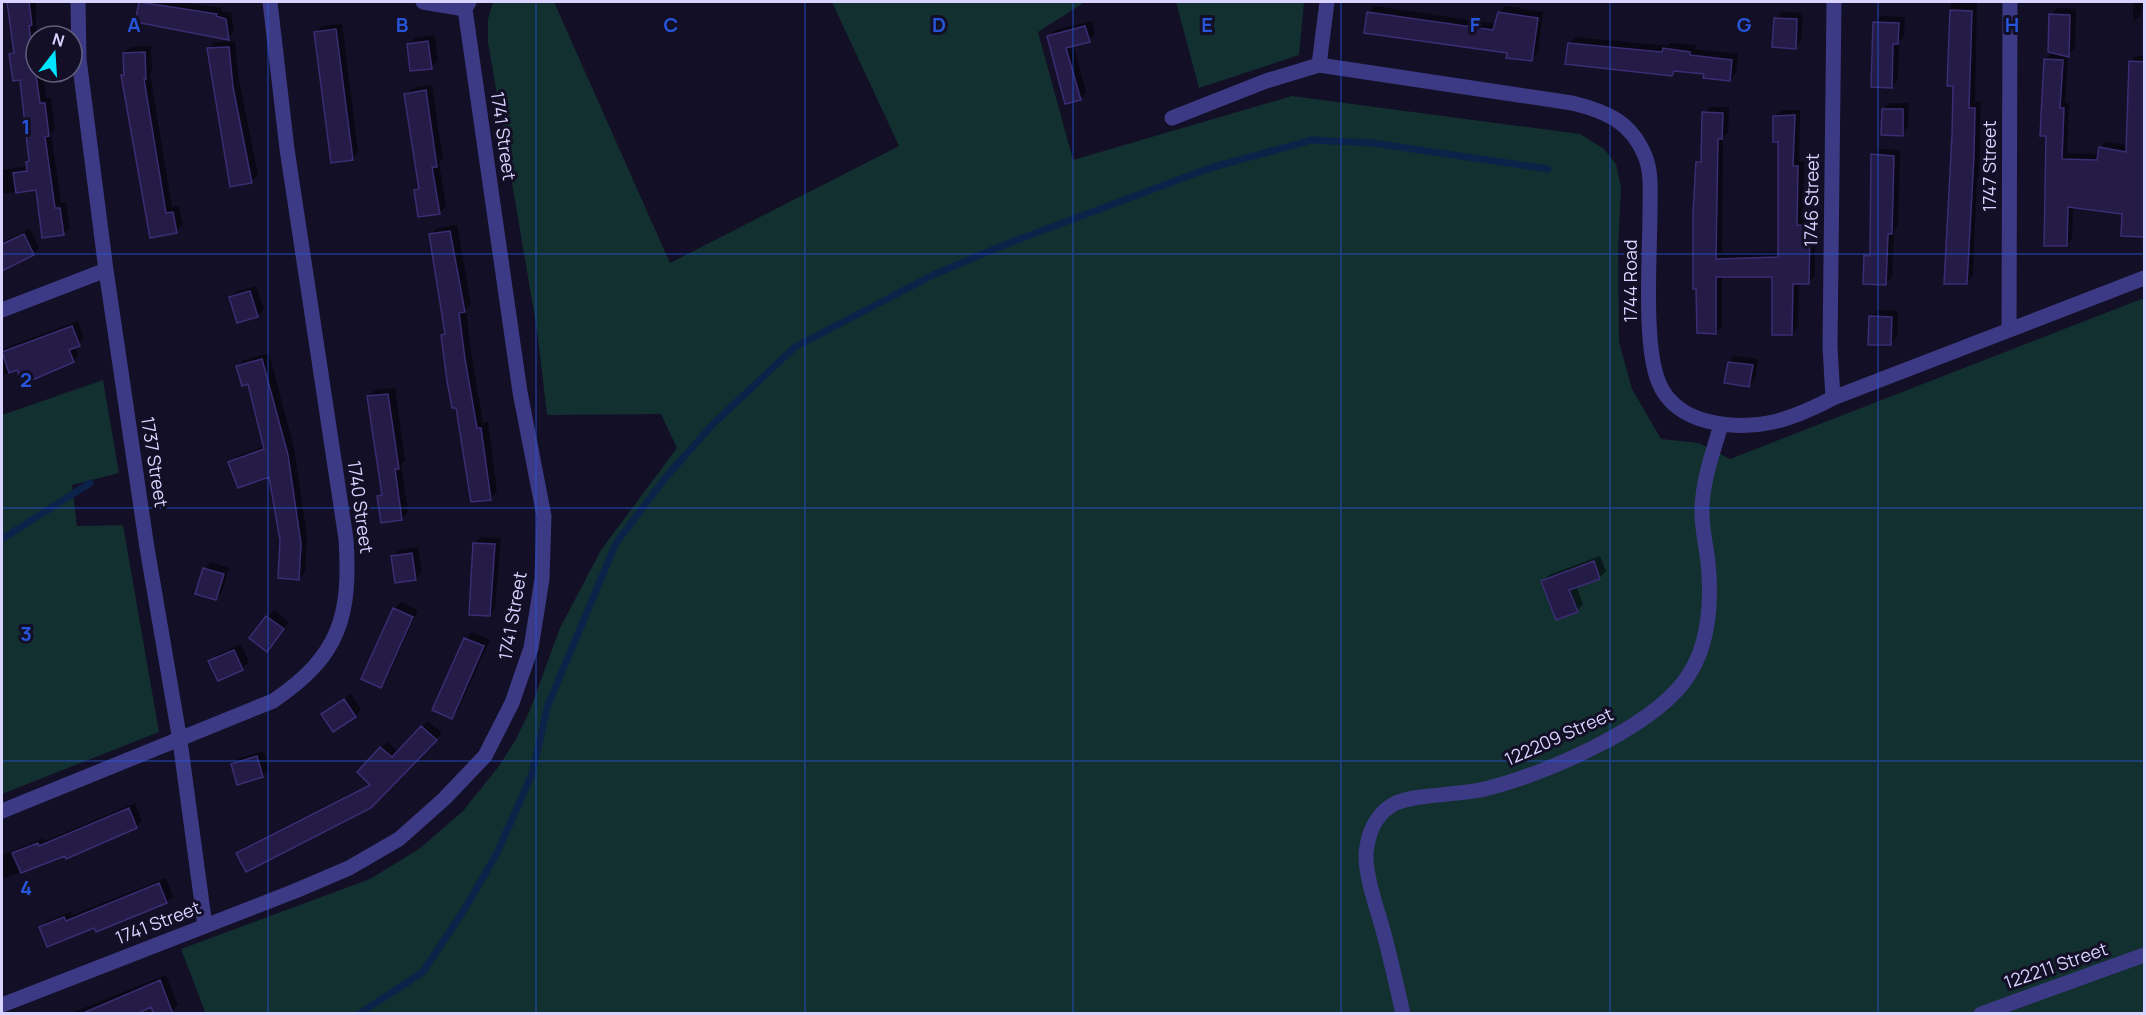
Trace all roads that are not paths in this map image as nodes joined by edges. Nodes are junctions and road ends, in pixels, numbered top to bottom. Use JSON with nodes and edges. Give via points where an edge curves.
{"nodes":[{"id":1,"x":78,"y":2,"type":"edge"},
{"id":2,"x":270,"y":2,"type":"edge"},
{"id":3,"x":423,"y":2,"type":"edge"},
{"id":4,"x":1327,"y":2,"type":"edge"},
{"id":5,"x":1834,"y":2,"type":"edge"},
{"id":6,"x":2010,"y":2,"type":"edge"},
{"id":7,"x":467,"y":5,"type":"edge"},
{"id":8,"x":1319,"y":64,"type":"junction"},
{"id":9,"x":1172,"y":118,"type":"dead end"},
{"id":10,"x":106,"y":270,"type":"junction"},
{"id":11,"x":2145,"y":278,"type":"edge"},
{"id":12,"x":2,"y":310,"type":"edge"},
{"id":13,"x":2009,"y":330,"type":"junction"},
{"id":14,"x":1833,"y":398,"type":"junction"},
{"id":15,"x":1721,"y":425,"type":"junction"},
{"id":16,"x":180,"y":741,"type":"junction"},
{"id":17,"x":2,"y":811,"type":"edge"},
{"id":18,"x":205,"y":926,"type":"junction"},
{"id":19,"x":2145,"y":955,"type":"edge"},
{"id":20,"x":2,"y":1005,"type":"edge"},
{"id":21,"x":1403,"y":1014,"type":"edge"},
{"id":22,"x":1981,"y":1014,"type":"edge"}],
"edges":[{"from":1,"to":10,"type":"street","name":"1737 Street","via":[[79,60]]},
{"from":2,"to":16,"type":"street","name":"1740 Street","via":[[349,583],[342,620],[323,657],[300,683],[273,701]]},
{"from":3,"to":7,"type":"street"},
{"from":4,"to":8,"type":"street"},
{"from":5,"to":14,"type":"street","name":"1746 Street","via":[[1830,347]]},
{"from":6,"to":13,"type":"street","name":"1747 Street"},
{"from":7,"to":18,"type":"street","name":"1741 Street","via":[[520,392],[544,516],[542,579],[531,648],[512,703],[485,756],[399,839],[349,868]]},
{"from":8,"to":9,"type":"street","name":"1744 Road"},
{"from":8,"to":15,"type":"street","name":"1744 Road","via":[[1572,103],[1605,111],[1631,131],[1646,157],[1650,187],[1650,344],[1659,384],[1675,407]]},
{"from":10,"to":12,"type":"street"},
{"from":10,"to":16,"type":"street","name":"1737 Street"},
{"from":11,"to":13,"type":"street","name":"1744 Road"},
{"from":13,"to":14,"type":"street","name":"1744 Road"},
{"from":14,"to":15,"type":"street","name":"1744 Road","via":[[1796,417],[1745,428]]},
{"from":15,"to":21,"type":"street","name":"122209 Street","via":[[1701,510],[1708,564],[1708,615],[1701,649],[1683,683],[1643,720],[1595,746],[1487,788],[1409,799],[1383,812],[1371,828],[1366,849],[1370,880]]},
{"from":16,"to":17,"type":"street","name":"1740 Street"},
{"from":16,"to":18,"type":"street","name":"1737 Street"},
{"from":18,"to":20,"type":"street","name":"1741 Street"},
{"from":19,"to":22,"type":"street","name":"122211 Street"}]}
